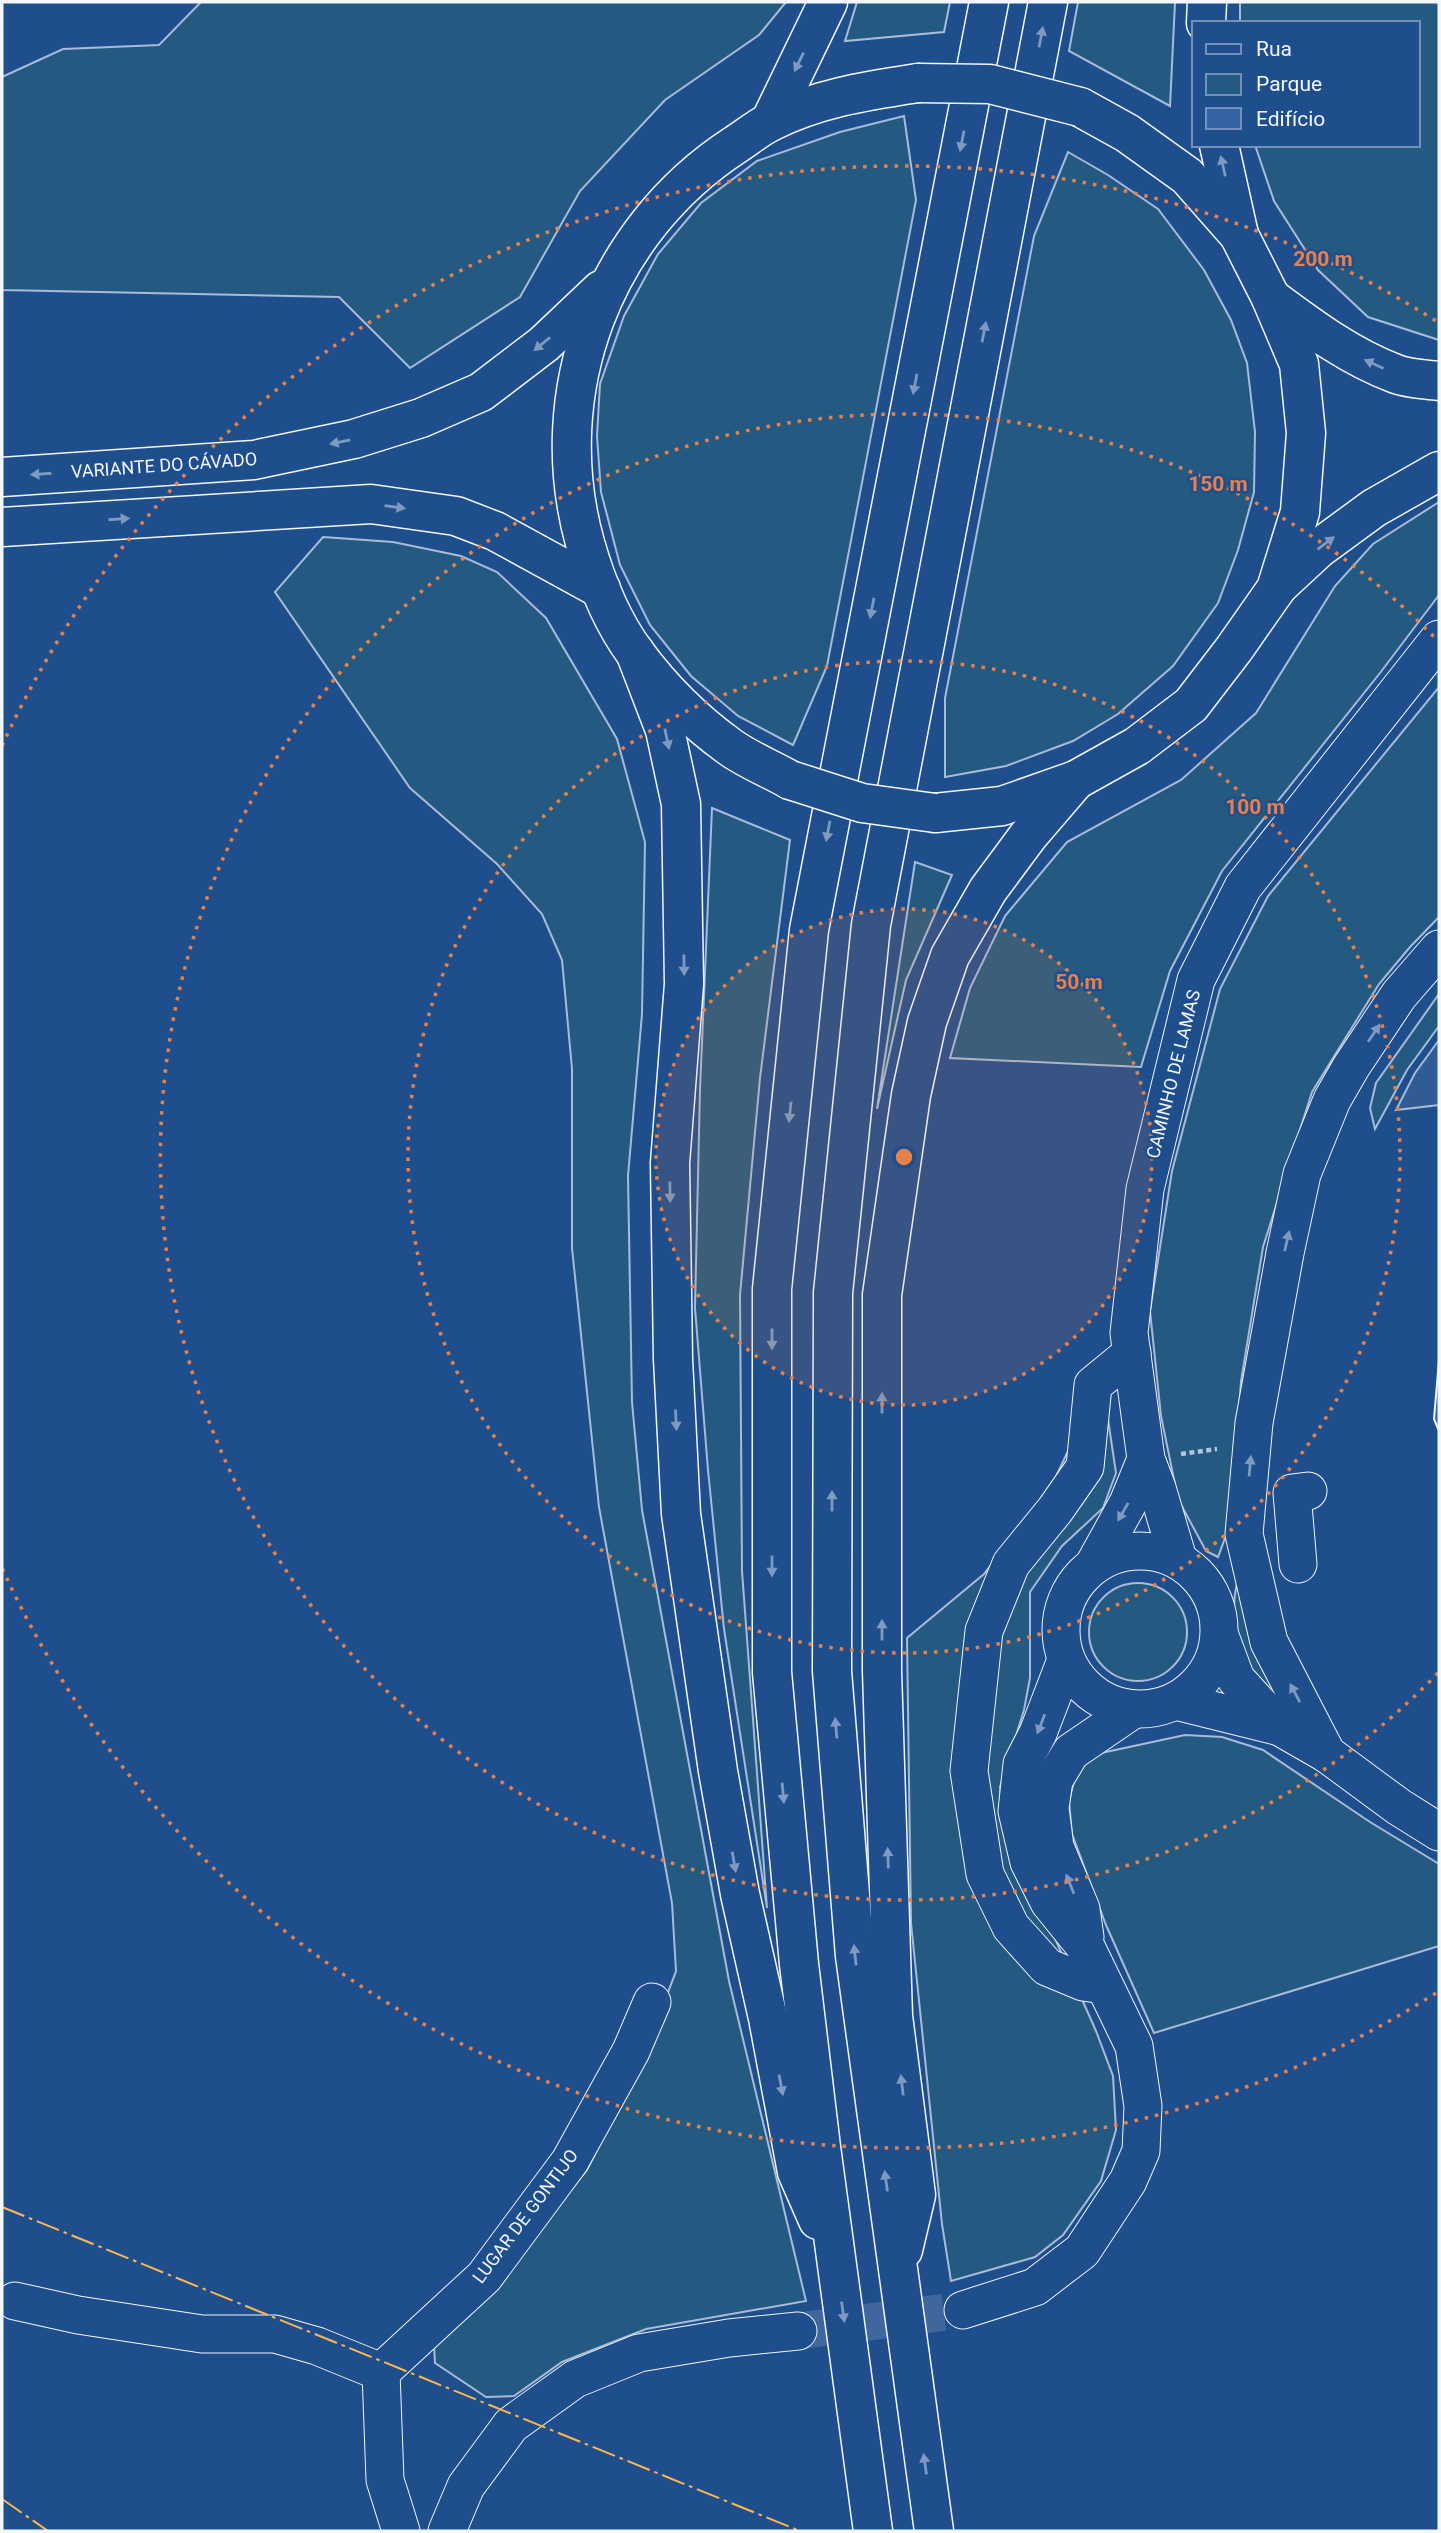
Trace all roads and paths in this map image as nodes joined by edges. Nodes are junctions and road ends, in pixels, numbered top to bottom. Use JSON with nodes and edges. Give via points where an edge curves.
{"nodes":[{"id":1,"x":828,"y":2,"type":"edge"},
{"id":2,"x":989,"y":2,"type":"edge"},
{"id":3,"x":1048,"y":2,"type":"edge"},
{"id":4,"x":1207,"y":2,"type":"edge"},
{"id":5,"x":1206,"y":21,"type":"edge"},
{"id":6,"x":770,"y":122,"type":"junction"},
{"id":7,"x":1219,"y":147,"type":"edge"},
{"id":8,"x":1239,"y":235,"type":"junction"},
{"id":9,"x":610,"y":281,"type":"junction"},
{"id":10,"x":1271,"y":298,"type":"junction"},
{"id":11,"x":1439,"y":381,"type":"edge"},
{"id":12,"x":1439,"y":471,"type":"edge"},
{"id":13,"x":2,"y":477,"type":"edge"},
{"id":14,"x":2,"y":527,"type":"edge"},
{"id":15,"x":601,"y":589,"type":"junction"},
{"id":16,"x":1276,"y":589,"type":"junction"},
{"id":17,"x":1439,"y":639,"type":"edge"},
{"id":18,"x":635,"y":652,"type":"junction"},
{"id":19,"x":1076,"y":780,"type":"junction"},
{"id":20,"x":1439,"y":948,"type":"edge"},
{"id":21,"x":1132,"y":1353,"type":"junction"},
{"id":22,"x":1220,"y":1437,"type":"dead end"},
{"id":23,"x":1161,"y":1457,"type":"junction"},
{"id":24,"x":1308,"y":1491,"type":"dead end"},
{"id":25,"x":1244,"y":1534,"type":"junction"},
{"id":26,"x":1178,"y":1559,"type":"junction"},
{"id":27,"x":1095,"y":1563,"type":"junction"},
{"id":28,"x":1298,"y":1564,"type":"dead end"},
{"id":29,"x":1212,"y":1595,"type":"junction"},
{"id":30,"x":1220,"y":1636,"type":"junction"},
{"id":31,"x":1066,"y":1660,"type":"junction"},
{"id":32,"x":1176,"y":1701,"type":"junction"},
{"id":33,"x":1133,"y":1709,"type":"junction"},
{"id":34,"x":1280,"y":1727,"type":"junction"},
{"id":35,"x":1327,"y":1754,"type":"junction"},
{"id":36,"x":1439,"y":1832,"type":"edge"},
{"id":37,"x":1087,"y":1949,"type":"junction"},
{"id":38,"x":1104,"y":1985,"type":"junction"},
{"id":39,"x":652,"y":2002,"type":"dead end"},
{"id":40,"x":836,"y":2260,"type":"junction"},
{"id":41,"x":898,"y":2272,"type":"junction"},
{"id":42,"x":16,"y":2301,"type":"dead end"},
{"id":43,"x":963,"y":2310,"type":"tunnel mouth"},
{"id":44,"x":797,"y":2331,"type":"tunnel mouth"},
{"id":45,"x":381,"y":2372,"type":"junction"},
{"id":46,"x":401,"y":2531,"type":"edge"},
{"id":47,"x":447,"y":2531,"type":"edge"},
{"id":48,"x":873,"y":2531,"type":"edge"},
{"id":49,"x":934,"y":2531,"type":"edge"}],
"edges":[{"from":1,"to":6,"type":"main road","one_way":true},
{"from":2,"to":40,"type":"main road","one_way":true,"via":[[809,930],[772,1289],[772,1672],[799,1965]]},
{"from":41,"to":3,"type":"main road","one_way":true,"via":[[855,1956],[832,1671],[832,1293],[871,925]]},
{"from":4,"to":5,"type":"main road"},
{"from":6,"to":8,"type":"main road","bridge":true,"via":[[842,95],[918,83],[990,84],[1080,107],[1127,133],[1187,176]]},
{"from":6,"to":9,"type":"main road","via":[[706,164],[652,218]]},
{"from":8,"to":7,"type":"main road","one_way":true},
{"from":8,"to":10,"type":"main road"},
{"from":9,"to":13,"type":"main road","name":"VARIANTE DO CÁVADO","one_way":true,"via":[[544,344],[481,392],[421,418],[354,439],[254,460]]},
{"from":9,"to":15,"type":"main road","via":[[578,373],[572,422],[578,519]]},
{"from":11,"to":10,"type":"main road","one_way":true,"via":[[1399,375],[1365,360]]},
{"from":10,"to":16,"type":"main road","via":[[1299,364],[1306,433],[1300,512]]},
{"from":16,"to":12,"type":"main road","one_way":true,"via":[[1318,549],[1374,508]]},
{"from":14,"to":15,"type":"main road","one_way":true,"via":[[371,504],[456,516],[495,531]]},
{"from":15,"to":18,"type":"main road"},
{"from":16,"to":19,"type":"main road","via":[[1191,705],[1138,746]]},
{"from":17,"to":21,"type":"street","name":"CAMINHO DE LAMAS","via":[[1243,887],[1196,981],[1145,1189],[1129,1334]]},
{"from":18,"to":19,"type":"main road","bridge":true,"via":[[679,704],[731,747],[790,780],[862,803],[935,813],[1002,806]]},
{"from":18,"to":40,"type":"main road","one_way":true,"via":[[666,730],[681,804],[684,984],[670,1163],[681,1514],[718,1771],[797,2172]]},
{"from":41,"to":19,"type":"main road","one_way":true,"via":[[916,2195],[893,2016],[882,1671],[882,1295],[911,1095],[927,1022],[950,956],[988,890]]},
{"from":25,"to":20,"type":"street","one_way":true,"via":[[1254,1423],[1302,1174],[1332,1100],[1351,1067],[1399,995]]},
{"from":21,"to":23,"type":"street","name":"CAMINHO DE LAMAS"},
{"from":21,"to":38,"type":"street","via":[[1093,1385],[1085,1467],[1011,1564],[984,1631],[969,1771],[985,1874],[1012,1927],[1047,1967]]},
{"from":22,"to":23,"type":"path","via":[[1217,1449]]},
{"from":23,"to":26,"type":"street","name":"CAMINHO DE LAMAS","via":[[1157,1488]]},
{"from":23,"to":27,"type":"street","name":"CAMINHO DE LAMAS","one_way":true,"via":[[1128,1503]]},
{"from":24,"to":28,"type":"street","via":[[1292,1493]]},
{"from":25,"to":29,"type":"street","via":[[1219,1572]]},
{"from":35,"to":25,"type":"street","one_way":true,"via":[[1269,1642]]},
{"from":26,"to":27,"type":"street","via":[[1154,1551],[1125,1551]]},
{"from":26,"to":29,"type":"street","via":[[1198,1575]]},
{"from":27,"to":31,"type":"street","via":[[1077,1580],[1064,1605],[1060,1632]]},
{"from":29,"to":30,"type":"street"},
{"from":30,"to":32,"type":"street","via":[[1213,1662],[1198,1685]]},
{"from":30,"to":34,"type":"street","via":[[1236,1679]]},
{"from":31,"to":33,"type":"street","via":[[1082,1684],[1105,1702]]},
{"from":31,"to":37,"type":"street","one_way":true,"via":[[1023,1764],[1017,1811],[1029,1862],[1049,1902]]},
{"from":32,"to":33,"type":"street"},
{"from":32,"to":34,"type":"street"},
{"from":37,"to":33,"type":"street","one_way":true,"via":[[1081,1909],[1055,1847],[1050,1808],[1054,1780],[1071,1752]]},
{"from":34,"to":35,"type":"street"},
{"from":35,"to":36,"type":"street"},
{"from":37,"to":38,"type":"street"},
{"from":38,"to":43,"type":"street","via":[[1134,2046],[1143,2106],[1141,2151],[1128,2181],[1082,2250],[1054,2273],[1035,2287]]},
{"from":39,"to":45,"type":"street","name":"LUGAR DE GONTIJO","via":[[631,2051],[570,2161],[484,2277]]},
{"from":40,"to":48,"type":"main road","one_way":true},
{"from":49,"to":41,"type":"main road","one_way":true},
{"from":42,"to":45,"type":"street","via":[[202,2334],[275,2334]]},
{"from":44,"to":47,"type":"street","via":[[639,2353],[575,2379],[511,2425],[466,2486]]},
{"from":45,"to":46,"type":"street","via":[[385,2480]]}]}
